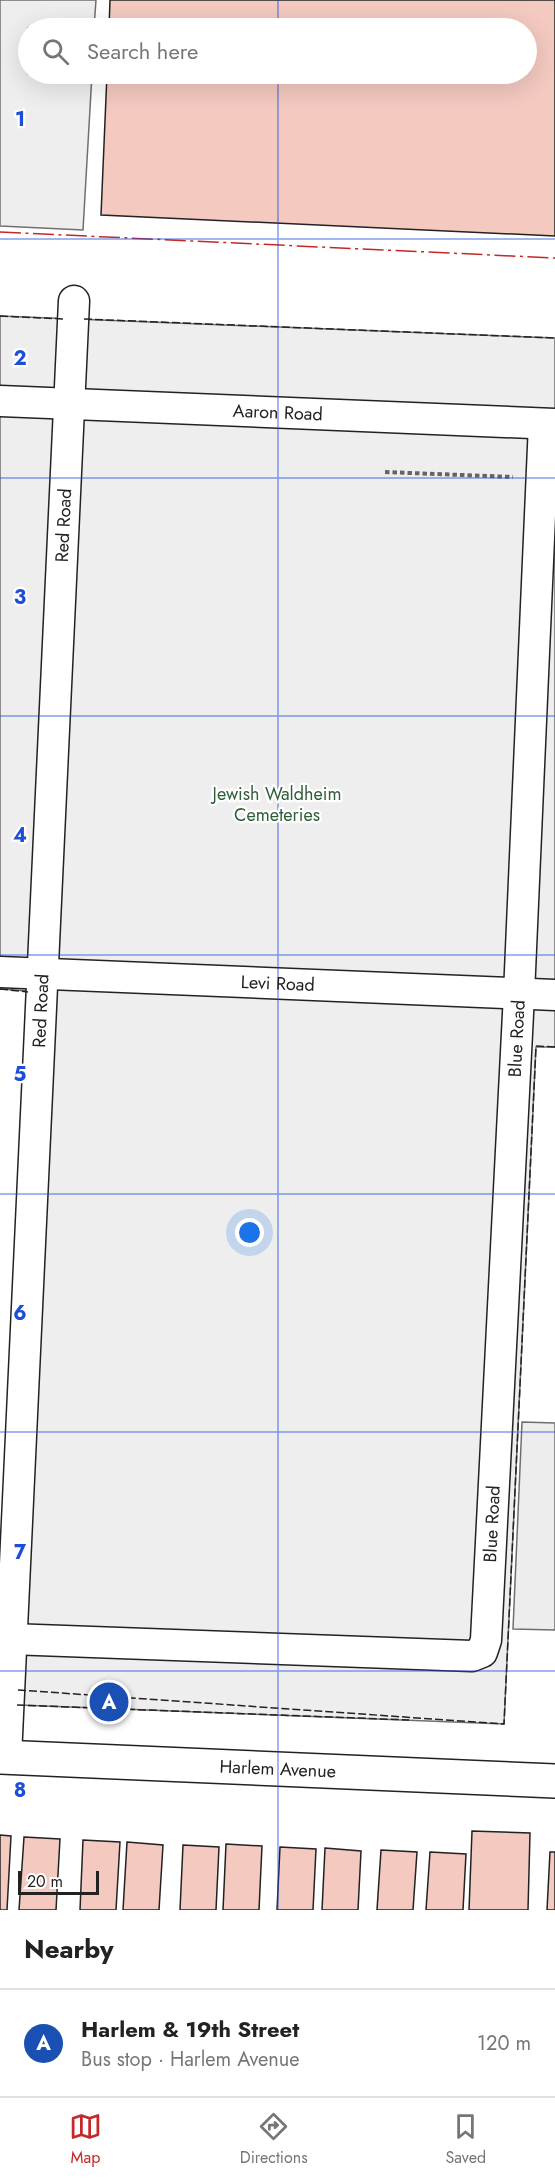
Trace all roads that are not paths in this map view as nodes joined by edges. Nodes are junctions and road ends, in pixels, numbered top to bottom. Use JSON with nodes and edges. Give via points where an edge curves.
{"nodes":[{"id":1,"x":74,"y":301,"type":"dead end"},
{"id":2,"x":0,"y":401,"type":"edge"},
{"id":3,"x":68,"y":404,"type":"junction"},
{"id":4,"x":550,"y":424,"type":"edge"},
{"id":5,"x":0,"y":972,"type":"edge"},
{"id":6,"x":41,"y":974,"type":"junction"},
{"id":7,"x":519,"y":994,"type":"junction"},
{"id":8,"x":555,"y":996,"type":"edge"},
{"id":9,"x":10,"y":1639,"type":"junction"},
{"id":10,"x":3,"y":1757,"type":"edge"},
{"id":11,"x":555,"y":1781,"type":"edge"}],
"edges":[{"from":1,"to":3,"type":"lane","name":"Red Road"},
{"from":2,"to":3,"type":"lane","name":"Aaron Road"},
{"from":3,"to":4,"type":"lane","name":"Aaron Road"},
{"from":3,"to":6,"type":"lane","name":"Red Road"},
{"from":4,"to":7,"type":"lane","name":"Blue Road","via":[[542,478]]},
{"from":5,"to":6,"type":"lane","name":"Levi Road"},
{"from":6,"to":7,"type":"lane","name":"Levi Road"},
{"from":6,"to":9,"type":"lane","name":"Red Road"},
{"from":7,"to":8,"type":"lane","name":"Levi Road"},
{"from":7,"to":9,"type":"lane","name":"Blue Road","via":[[486,1640],[482,1652],[472,1656]]},
{"from":9,"to":10,"type":"lane","name":"Red Road"},
{"from":10,"to":11,"type":"main road","name":"Harlem Avenue"}]}
